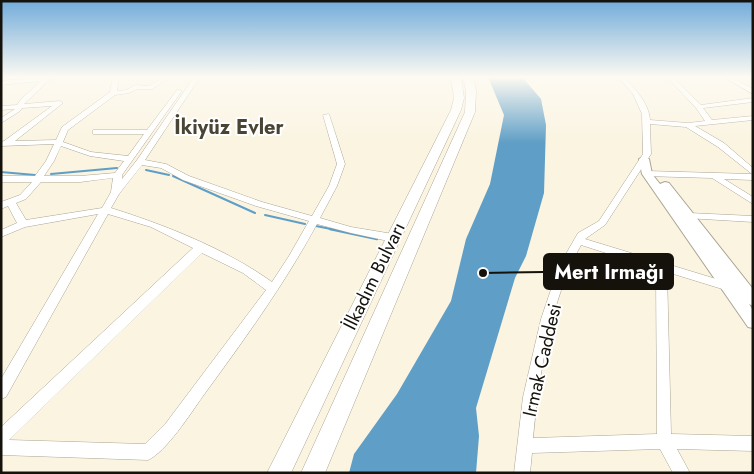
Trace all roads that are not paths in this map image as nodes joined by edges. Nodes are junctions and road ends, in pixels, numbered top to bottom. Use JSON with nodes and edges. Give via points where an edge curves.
{"nodes":[{"id":1,"x":25,"y":99,"type":"edge"},
{"id":2,"x":105,"y":99,"type":"edge"},
{"id":3,"x":173,"y":99,"type":"edge"},
{"id":4,"x":182,"y":99,"type":"edge"},
{"id":5,"x":459,"y":99,"type":"edge"},
{"id":6,"x":471,"y":99,"type":"edge"},
{"id":7,"x":639,"y":99,"type":"edge"},
{"id":8,"x":691,"y":99,"type":"edge"},
{"id":9,"x":753,"y":100,"type":"edge"},
{"id":10,"x":20,"y":106,"type":"junction"},
{"id":11,"x":699,"y":107,"type":"junction"},
{"id":12,"x":1,"y":108,"type":"edge"},
{"id":13,"x":327,"y":115,"type":"dead end"},
{"id":14,"x":753,"y":118,"type":"edge"},
{"id":15,"x":1,"y":122,"type":"edge"},
{"id":16,"x":647,"y":122,"type":"junction"},
{"id":17,"x":710,"y":123,"type":"junction"},
{"id":18,"x":688,"y":125,"type":"junction"},
{"id":19,"x":96,"y":132,"type":"dead end"},
{"id":20,"x":150,"y":132,"type":"junction"},
{"id":21,"x":58,"y":143,"type":"junction"},
{"id":22,"x":4,"y":144,"type":"edge"},
{"id":23,"x":130,"y":159,"type":"junction"},
{"id":24,"x":140,"y":162,"type":"junction"},
{"id":25,"x":648,"y":169,"type":"junction"},
{"id":26,"x":753,"y":172,"type":"edge"},
{"id":27,"x":118,"y":175,"type":"junction"},
{"id":28,"x":712,"y":175,"type":"junction"},
{"id":29,"x":753,"y":177,"type":"edge"},
{"id":30,"x":1,"y":179,"type":"edge"},
{"id":31,"x":35,"y":180,"type":"junction"},
{"id":32,"x":115,"y":193,"type":"junction"},
{"id":33,"x":753,"y":201,"type":"edge"},
{"id":34,"x":6,"y":205,"type":"edge"},
{"id":35,"x":106,"y":210,"type":"junction"},
{"id":36,"x":689,"y":216,"type":"junction"},
{"id":37,"x":314,"y":219,"type":"junction"},
{"id":38,"x":753,"y":219,"type":"edge"},
{"id":39,"x":23,"y":224,"type":"junction"},
{"id":40,"x":1,"y":234,"type":"edge"},
{"id":41,"x":393,"y":238,"type":"junction"},
{"id":42,"x":579,"y":241,"type":"junction"},
{"id":43,"x":200,"y":248,"type":"junction"},
{"id":44,"x":661,"y":265,"type":"junction"},
{"id":45,"x":727,"y":287,"type":"junction"},
{"id":46,"x":273,"y":289,"type":"junction"},
{"id":47,"x":750,"y":293,"type":"edge"},
{"id":48,"x":753,"y":322,"type":"edge"},
{"id":49,"x":1,"y":392,"type":"edge"},
{"id":50,"x":1,"y":437,"type":"edge"},
{"id":51,"x":664,"y":441,"type":"junction"},
{"id":52,"x":753,"y":444,"type":"edge"},
{"id":53,"x":525,"y":446,"type":"junction"},
{"id":54,"x":1,"y":447,"type":"edge"},
{"id":55,"x":279,"y":473,"type":"edge"},
{"id":56,"x":313,"y":473,"type":"edge"},
{"id":57,"x":522,"y":473,"type":"edge"},
{"id":58,"x":682,"y":473,"type":"edge"}],
"edges":[{"from":1,"to":10,"type":"street"},
{"from":2,"to":21,"type":"street","via":[[66,129]]},
{"from":3,"to":20,"type":"street"},
{"from":4,"to":24,"type":"street"},
{"from":5,"to":41,"type":"highway","name":"İlkadım Bulvarı"},
{"from":6,"to":56,"type":"highway","name":"İlkadım Bulvarı","via":[[470,112]]},
{"from":7,"to":16,"type":"street","name":"Irmak Caddesi"},
{"from":8,"to":11,"type":"street"},
{"from":9,"to":11,"type":"street"},
{"from":10,"to":12,"type":"street"},
{"from":10,"to":15,"type":"street"},
{"from":10,"to":22,"type":"street","via":[[60,103]]},
{"from":11,"to":17,"type":"street"},
{"from":13,"to":37,"type":"street","via":[[341,164],[333,186]]},
{"from":14,"to":17,"type":"street"},
{"from":16,"to":18,"type":"street"},
{"from":16,"to":25,"type":"street","name":"Irmak Caddesi"},
{"from":17,"to":18,"type":"street"},
{"from":18,"to":26,"type":"street","via":[[721,145]]},
{"from":19,"to":20,"type":"street"},
{"from":20,"to":23,"type":"street"},
{"from":21,"to":22,"type":"street","via":[[40,140]]},
{"from":21,"to":23,"type":"street","via":[[90,154]]},
{"from":21,"to":31,"type":"street"},
{"from":23,"to":27,"type":"street"},
{"from":24,"to":32,"type":"street"},
{"from":24,"to":37,"type":"street","via":[[163,166],[228,194]]},
{"from":25,"to":28,"type":"street"},
{"from":25,"to":36,"type":"main road"},
{"from":25,"to":42,"type":"street","name":"Irmak Caddesi","via":[[602,223],[582,235]]},
{"from":25,"to":45,"type":"main road"},
{"from":27,"to":31,"type":"street"},
{"from":27,"to":32,"type":"street"},
{"from":28,"to":29,"type":"street"},
{"from":28,"to":33,"type":"street"},
{"from":30,"to":31,"type":"street"},
{"from":31,"to":34,"type":"street","via":[[23,197]]},
{"from":32,"to":35,"type":"street"},
{"from":34,"to":39,"type":"street"},
{"from":35,"to":39,"type":"street"},
{"from":35,"to":43,"type":"street","via":[[154,224]]},
{"from":35,"to":49,"type":"street"},
{"from":36,"to":38,"type":"street"},
{"from":36,"to":47,"type":"main road"},
{"from":37,"to":41,"type":"street"},
{"from":37,"to":46,"type":"street"},
{"from":39,"to":40,"type":"street"},
{"from":41,"to":55,"type":"highway","name":"İlkadım Bulvarı"},
{"from":42,"to":44,"type":"street"},
{"from":42,"to":53,"type":"street","name":"Irmak Caddesi","via":[[564,266],[547,319],[530,397]]},
{"from":43,"to":46,"type":"street","via":[[247,270]]},
{"from":43,"to":50,"type":"street"},
{"from":44,"to":45,"type":"street"},
{"from":44,"to":51,"type":"street"},
{"from":45,"to":47,"type":"street"},
{"from":45,"to":48,"type":"main road"},
{"from":46,"to":54,"type":"street","via":[[171,428],[148,452]]},
{"from":51,"to":52,"type":"street"},
{"from":51,"to":53,"type":"street"},
{"from":51,"to":58,"type":"street"},
{"from":53,"to":57,"type":"street","name":"Irmak Caddesi"}]}
